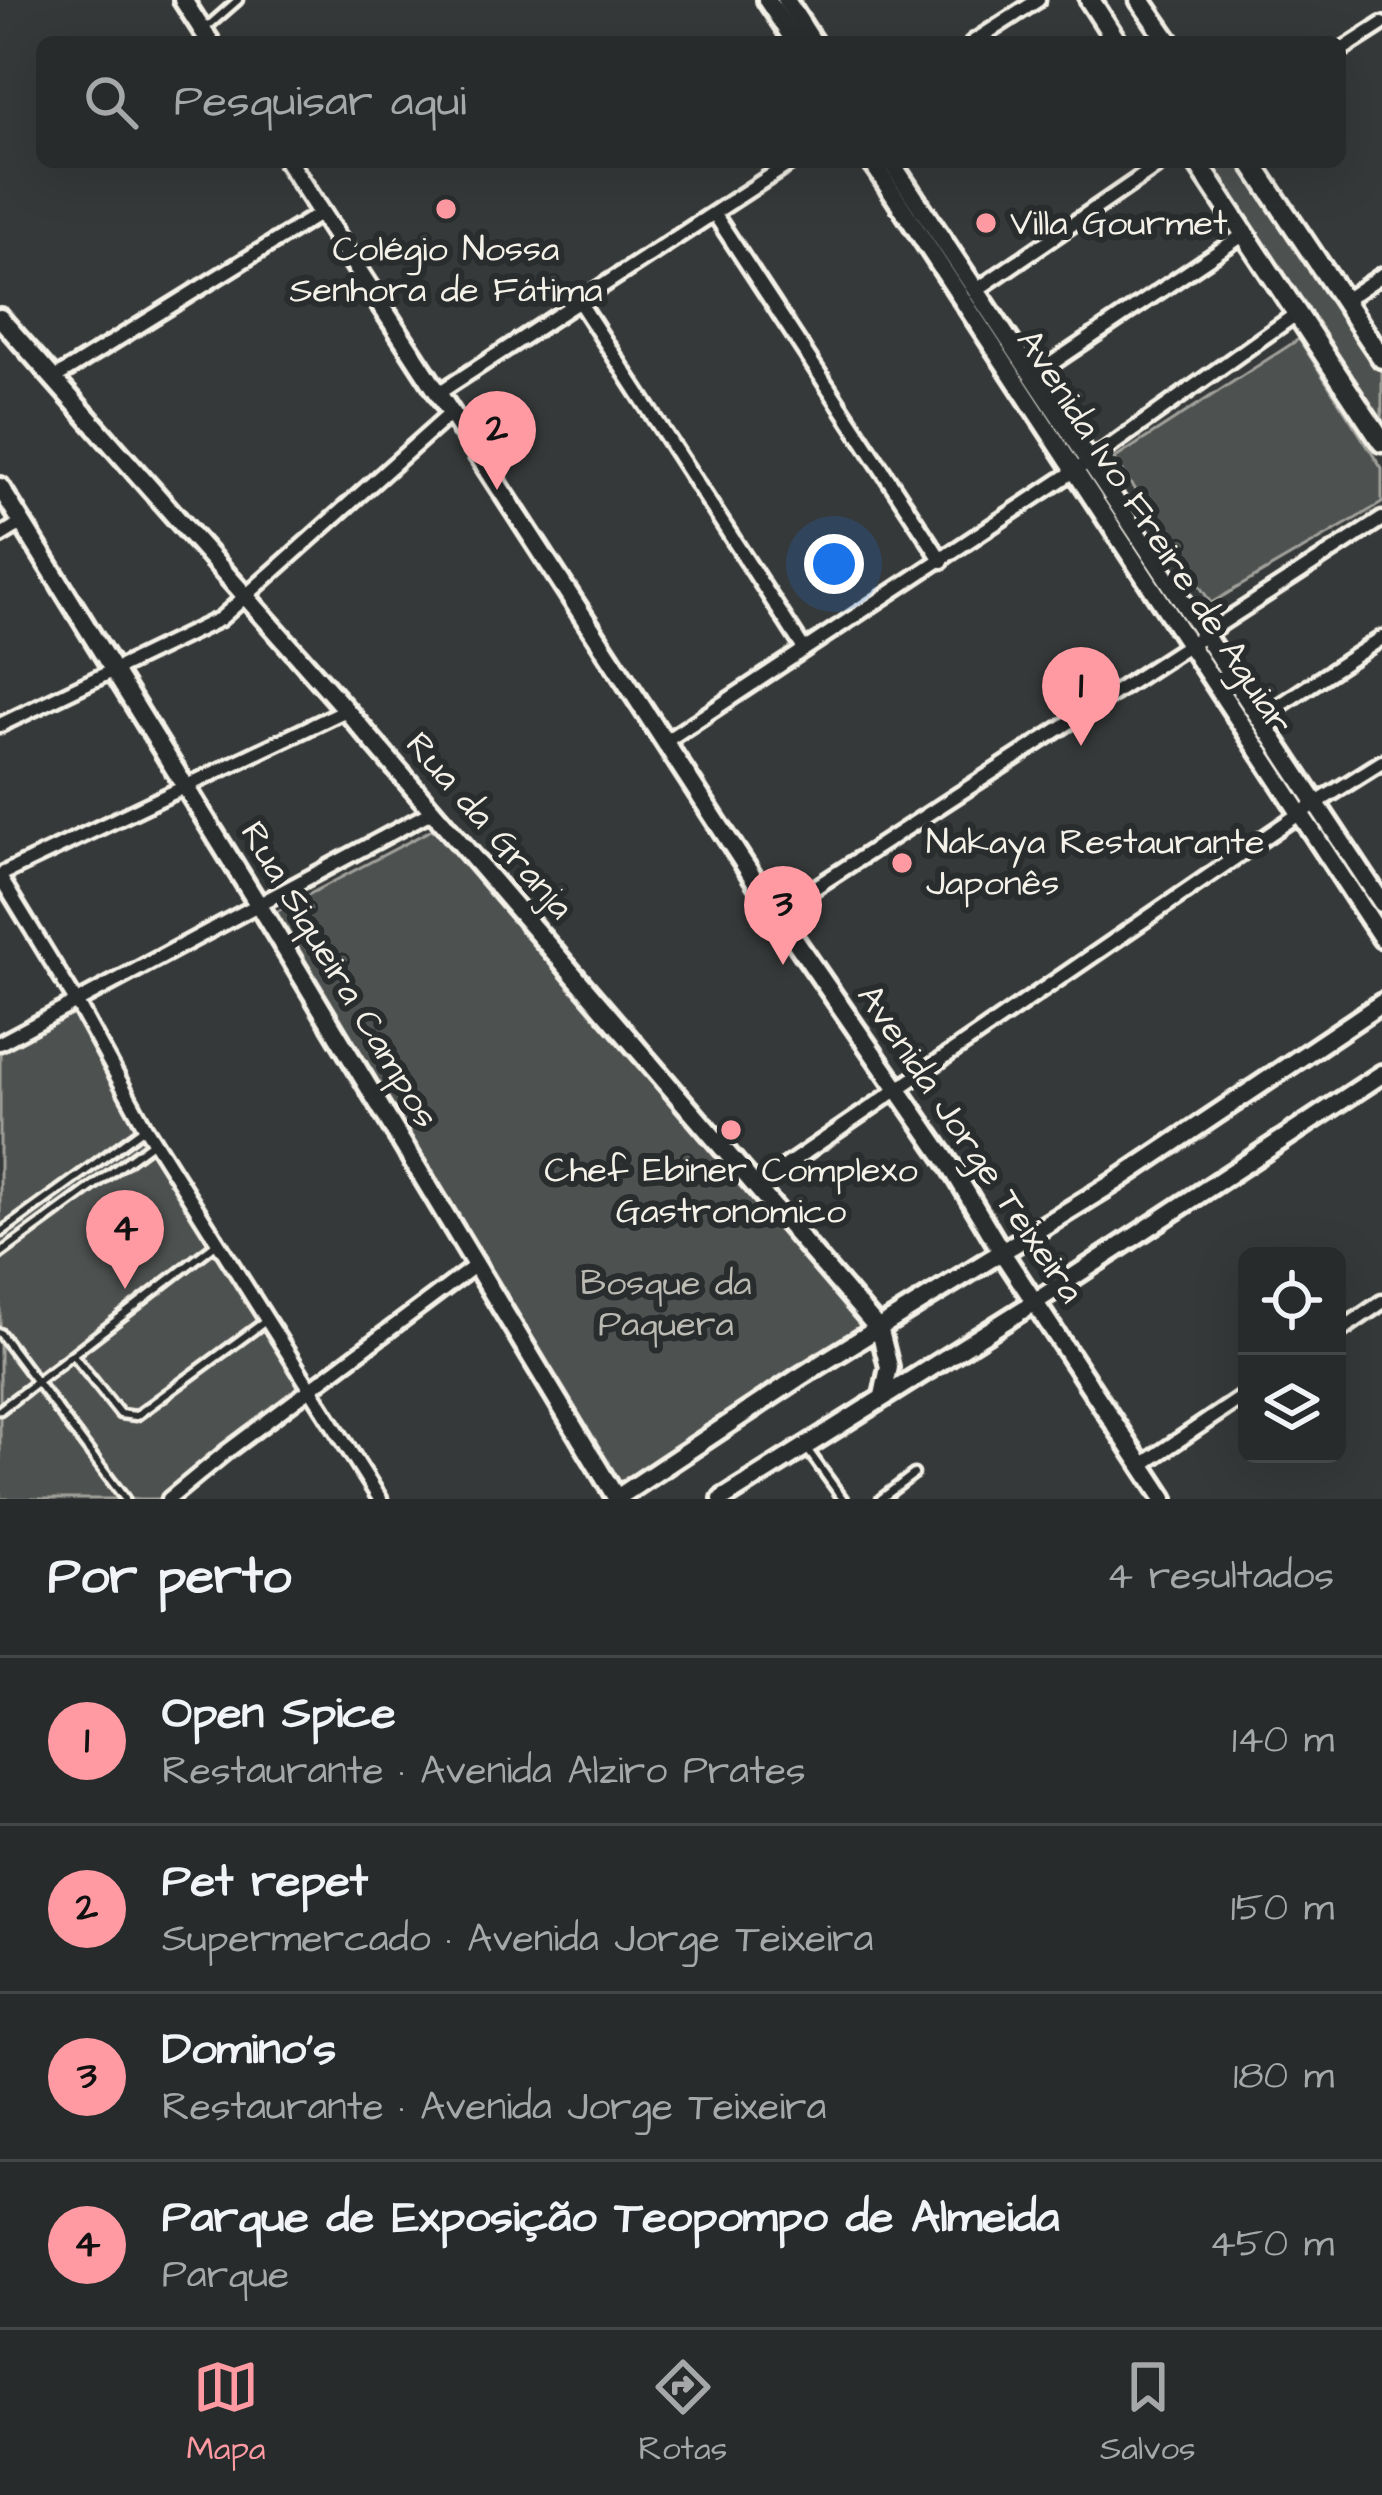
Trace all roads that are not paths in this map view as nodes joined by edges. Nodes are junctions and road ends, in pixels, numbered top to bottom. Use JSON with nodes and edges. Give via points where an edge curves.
{"nodes":[{"id":1,"x":183,"y":0,"type":"edge"},
{"id":2,"x":238,"y":0,"type":"edge"},
{"id":3,"x":767,"y":0,"type":"edge"},
{"id":4,"x":785,"y":0,"type":"edge"},
{"id":5,"x":1038,"y":0,"type":"edge"},
{"id":6,"x":1090,"y":0,"type":"edge"},
{"id":7,"x":1140,"y":0,"type":"edge"},
{"id":8,"x":1382,"y":24,"type":"edge"},
{"id":9,"x":207,"y":36,"type":"edge"},
{"id":10,"x":791,"y":36,"type":"edge"},
{"id":11,"x":809,"y":36,"type":"edge"},
{"id":12,"x":982,"y":36,"type":"edge"},
{"id":13,"x":1114,"y":36,"type":"edge"},
{"id":14,"x":1165,"y":36,"type":"edge"},
{"id":15,"x":1346,"y":47,"type":"edge"},
{"id":16,"x":292,"y":168,"type":"edge"},
{"id":17,"x":783,"y":168,"type":"edge"},
{"id":18,"x":876,"y":168,"type":"edge"},
{"id":19,"x":895,"y":168,"type":"edge"},
{"id":20,"x":1153,"y":168,"type":"edge"},
{"id":21,"x":1201,"y":168,"type":"edge"},
{"id":22,"x":1255,"y":168,"type":"edge"},
{"id":23,"x":321,"y":212,"type":"junction"},
{"id":24,"x":715,"y":215,"type":"junction"},
{"id":25,"x":1246,"y":233,"type":"junction"},
{"id":26,"x":1382,"y":275,"type":"edge"},
{"id":27,"x":978,"y":289,"type":"junction"},
{"id":28,"x":1342,"y":302,"type":"junction"},
{"id":29,"x":580,"y":303,"type":"junction"},
{"id":30,"x":1299,"y":312,"type":"junction"},
{"id":31,"x":0,"y":318,"type":"edge"},
{"id":32,"x":1382,"y":358,"type":"edge"},
{"id":33,"x":1032,"y":377,"type":"junction"},
{"id":34,"x":53,"y":379,"type":"junction"},
{"id":35,"x":437,"y":394,"type":"junction"},
{"id":36,"x":450,"y":414,"type":"junction"},
{"id":37,"x":1381,"y":438,"type":"edge"},
{"id":38,"x":1091,"y":460,"type":"junction"},
{"id":39,"x":1074,"y":470,"type":"junction"},
{"id":40,"x":0,"y":487,"type":"edge"},
{"id":41,"x":1382,"y":519,"type":"edge"},
{"id":42,"x":23,"y":522,"type":"junction"},
{"id":43,"x":0,"y":536,"type":"edge"},
{"id":44,"x":942,"y":561,"type":"junction"},
{"id":45,"x":247,"y":598,"type":"junction"},
{"id":46,"x":1205,"y":632,"type":"junction"},
{"id":47,"x":1382,"y":638,"type":"edge"},
{"id":48,"x":1188,"y":643,"type":"junction"},
{"id":49,"x":804,"y":649,"type":"junction"},
{"id":50,"x":112,"y":668,"type":"junction"},
{"id":51,"x":346,"y":710,"type":"junction"},
{"id":52,"x":1262,"y":717,"type":"junction"},
{"id":53,"x":0,"y":725,"type":"edge"},
{"id":54,"x":666,"y":741,"type":"junction"},
{"id":55,"x":1382,"y":762,"type":"edge"},
{"id":56,"x":187,"y":787,"type":"junction"},
{"id":57,"x":1317,"y":803,"type":"junction"},
{"id":58,"x":431,"y":812,"type":"junction"},
{"id":59,"x":1299,"y":814,"type":"junction"},
{"id":60,"x":0,"y":876,"type":"edge"},
{"id":61,"x":1380,"y":894,"type":"edge"},
{"id":62,"x":258,"y":904,"type":"junction"},
{"id":63,"x":776,"y":913,"type":"junction"},
{"id":64,"x":1382,"y":938,"type":"edge"},
{"id":65,"x":77,"y":1003,"type":"junction"},
{"id":66,"x":1382,"y":1003,"type":"edge"},
{"id":67,"x":0,"y":1042,"type":"edge"},
{"id":68,"x":1382,"y":1074,"type":"edge"},
{"id":69,"x":896,"y":1087,"type":"junction"},
{"id":70,"x":146,"y":1127,"type":"junction"},
{"id":71,"x":154,"y":1141,"type":"junction"},
{"id":72,"x":758,"y":1185,"type":"junction"},
{"id":73,"x":0,"y":1233,"type":"edge"},
{"id":74,"x":220,"y":1241,"type":"junction"},
{"id":75,"x":1001,"y":1250,"type":"junction"},
{"id":76,"x":0,"y":1254,"type":"edge"},
{"id":77,"x":476,"y":1265,"type":"junction"},
{"id":78,"x":1035,"y":1302,"type":"junction"},
{"id":79,"x":1382,"y":1303,"type":"edge"},
{"id":80,"x":270,"y":1318,"type":"junction"},
{"id":81,"x":1346,"y":1327,"type":"edge"},
{"id":82,"x":880,"y":1331,"type":"junction"},
{"id":83,"x":0,"y":1334,"type":"edge"},
{"id":84,"x":73,"y":1355,"type":"junction"},
{"id":85,"x":37,"y":1383,"type":"junction"},
{"id":86,"x":311,"y":1388,"type":"junction"},
{"id":87,"x":883,"y":1396,"type":"junction"},
{"id":88,"x":1238,"y":1400,"type":"edge"},
{"id":89,"x":0,"y":1410,"type":"edge"},
{"id":90,"x":805,"y":1446,"type":"junction"},
{"id":91,"x":1142,"y":1465,"type":"junction"},
{"id":92,"x":914,"y":1474,"type":"dead end"},
{"id":93,"x":125,"y":1499,"type":"edge"},
{"id":94,"x":169,"y":1499,"type":"edge"},
{"id":95,"x":380,"y":1499,"type":"edge"},
{"id":96,"x":617,"y":1499,"type":"edge"},
{"id":97,"x":722,"y":1499,"type":"edge"},
{"id":98,"x":843,"y":1499,"type":"edge"},
{"id":99,"x":881,"y":1499,"type":"edge"},
{"id":100,"x":1164,"y":1499,"type":"edge"}],
"edges":[{"from":1,"to":9,"type":"street"},
{"from":2,"to":9,"type":"lane"},
{"from":3,"to":10,"type":"street"},
{"from":4,"to":11,"type":"street"},
{"from":5,"to":12,"type":"street"},
{"from":6,"to":13,"type":"main road"},
{"from":7,"to":14,"type":"main road"},
{"from":8,"to":15,"type":"street"},
{"from":16,"to":23,"type":"street","name":"Avenida Jorge Teixeira"},
{"from":17,"to":24,"type":"street"},
{"from":18,"to":39,"type":"street","name":"Avenida Ivo Freire de Aguiar"},
{"from":19,"to":27,"type":"street","name":"Avenida Ivo Freire de Aguiar"},
{"from":20,"to":27,"type":"street"},
{"from":21,"to":25,"type":"main road"},
{"from":22,"to":28,"type":"main road"},
{"from":23,"to":34,"type":"street"},
{"from":23,"to":35,"type":"street","name":"Avenida Jorge Teixeira"},
{"from":24,"to":29,"type":"street"},
{"from":24,"to":44,"type":"street"},
{"from":25,"to":30,"type":"main road"},
{"from":25,"to":33,"type":"street"},
{"from":26,"to":28,"type":"street"},
{"from":27,"to":33,"type":"street","name":"Avenida Ivo Freire de Aguiar"},
{"from":28,"to":32,"type":"main road"},
{"from":29,"to":35,"type":"street"},
{"from":29,"to":49,"type":"street"},
{"from":30,"to":37,"type":"main road"},
{"from":30,"to":38,"type":"street"},
{"from":31,"to":34,"type":"street","name":"Rua da Granja"},
{"from":33,"to":38,"type":"street","name":"Avenida Ivo Freire de Aguiar"},
{"from":34,"to":45,"type":"street","name":"Rua da Granja"},
{"from":35,"to":36,"type":"street","name":"Avenida Jorge Teixeira"},
{"from":36,"to":45,"type":"street"},
{"from":36,"to":54,"type":"street","name":"Avenida Jorge Teixeira"},
{"from":38,"to":39,"type":"street"},
{"from":38,"to":46,"type":"street","name":"Avenida Ivo Freire de Aguiar"},
{"from":39,"to":44,"type":"street"},
{"from":39,"to":48,"type":"street","name":"Avenida Ivo Freire de Aguiar"},
{"from":40,"to":42,"type":"street","name":"Rua Siqueira Campos"},
{"from":41,"to":46,"type":"street"},
{"from":42,"to":43,"type":"street"},
{"from":42,"to":50,"type":"street","name":"Rua Siqueira Campos"},
{"from":44,"to":49,"type":"street"},
{"from":45,"to":50,"type":"street","via":[[187,637]]},
{"from":45,"to":51,"type":"street","name":"Rua da Granja"},
{"from":46,"to":48,"type":"street"},
{"from":46,"to":52,"type":"street","name":"Avenida Ivo Freire de Aguiar"},
{"from":47,"to":52,"type":"street"},
{"from":48,"to":59,"type":"street","name":"Avenida Ivo Freire de Aguiar"},
{"from":48,"to":63,"type":"street"},
{"from":49,"to":54,"type":"street"},
{"from":50,"to":53,"type":"street"},
{"from":50,"to":56,"type":"street","name":"Rua Siqueira Campos"},
{"from":51,"to":56,"type":"street"},
{"from":51,"to":58,"type":"street","name":"Rua da Granja"},
{"from":52,"to":57,"type":"street","name":"Avenida Ivo Freire de Aguiar"},
{"from":54,"to":63,"type":"street","name":"Avenida Jorge Teixeira"},
{"from":55,"to":57,"type":"street"},
{"from":56,"to":60,"type":"street"},
{"from":56,"to":62,"type":"street","name":"Rua Siqueira Campos"},
{"from":57,"to":59,"type":"street"},
{"from":57,"to":61,"type":"street","name":"Avenida Ivo Freire de Aguiar"},
{"from":58,"to":62,"type":"street"},
{"from":58,"to":72,"type":"street","name":"Rua da Granja"},
{"from":59,"to":64,"type":"street","name":"Avenida Ivo Freire de Aguiar"},
{"from":59,"to":69,"type":"street"},
{"from":60,"to":65,"type":"street"},
{"from":62,"to":65,"type":"street"},
{"from":62,"to":77,"type":"street","name":"Rua Siqueira Campos"},
{"from":63,"to":69,"type":"street","name":"Avenida Jorge Teixeira"},
{"from":65,"to":67,"type":"street"},
{"from":65,"to":70,"type":"street"},
{"from":66,"to":75,"type":"street"},
{"from":68,"to":78,"type":"street"},
{"from":69,"to":72,"type":"street"},
{"from":69,"to":75,"type":"street","name":"Avenida Jorge Teixeira"},
{"from":70,"to":71,"type":"street"},
{"from":70,"to":73,"type":"lane"},
{"from":71,"to":74,"type":"street"},
{"from":71,"to":76,"type":"lane"},
{"from":72,"to":82,"type":"street","name":"Rua da Granja"},
{"from":74,"to":80,"type":"street"},
{"from":74,"to":84,"type":"lane"},
{"from":75,"to":78,"type":"street","name":"Avenida Jorge Teixeira"},
{"from":75,"to":82,"type":"street"},
{"from":77,"to":86,"type":"street"},
{"from":77,"to":96,"type":"street","name":"Rua Siqueira Campos"},
{"from":78,"to":87,"type":"street"},
{"from":78,"to":91,"type":"street","name":"Avenida Jorge Teixeira"},
{"from":79,"to":81,"type":"street"},
{"from":80,"to":84,"type":"lane","via":[[136,1416],[120,1414]]},
{"from":80,"to":86,"type":"street"},
{"from":82,"to":87,"type":"street","via":[[889,1367]]},
{"from":82,"to":96,"type":"street"},
{"from":83,"to":85,"type":"lane"},
{"from":84,"to":85,"type":"lane"},
{"from":85,"to":89,"type":"lane"},
{"from":85,"to":93,"type":"lane"},
{"from":86,"to":94,"type":"street"},
{"from":86,"to":95,"type":"street"},
{"from":87,"to":90,"type":"street"},
{"from":88,"to":91,"type":"street"},
{"from":90,"to":97,"type":"street"},
{"from":90,"to":98,"type":"lane"},
{"from":91,"to":100,"type":"street","name":"Avenida Jorge Teixeira"},
{"from":92,"to":99,"type":"lane"}]}
